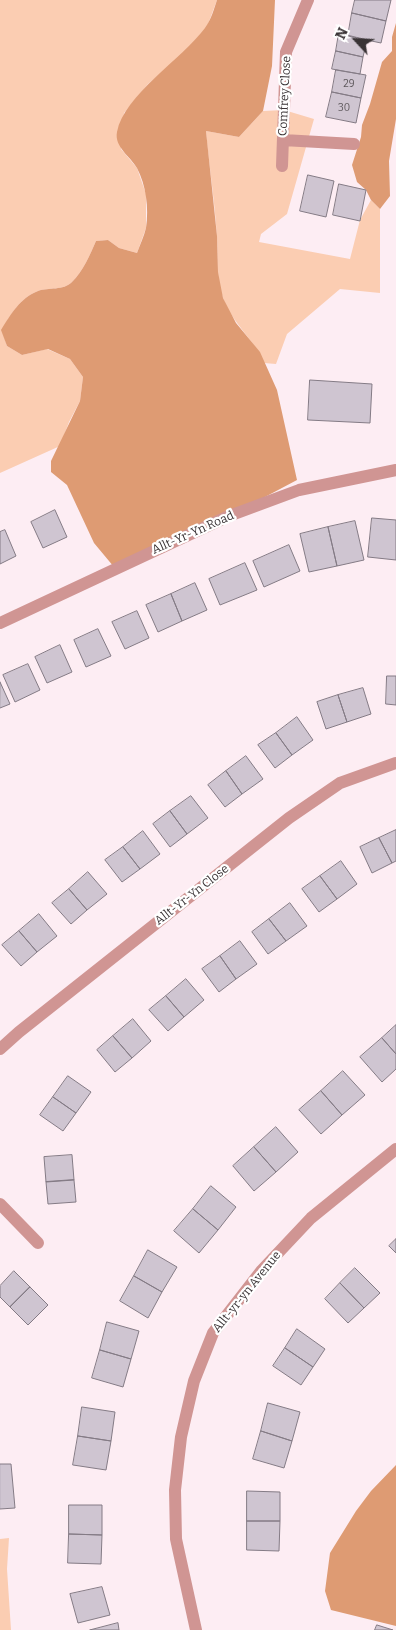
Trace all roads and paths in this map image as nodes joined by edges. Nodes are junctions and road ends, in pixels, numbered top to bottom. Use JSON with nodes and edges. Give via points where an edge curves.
{"nodes":[{"id":1,"x":308,"y":0,"type":"edge"},
{"id":2,"x":283,"y":140,"type":"junction"},
{"id":3,"x":354,"y":144,"type":"dead end"},
{"id":4,"x":282,"y":166,"type":"dead end"},
{"id":5,"x":396,"y":470,"type":"edge"},
{"id":6,"x":0,"y":623,"type":"edge"},
{"id":7,"x":396,"y":764,"type":"edge"},
{"id":8,"x":0,"y":1049,"type":"edge"},
{"id":9,"x":396,"y":1149,"type":"edge"},
{"id":10,"x":0,"y":1204,"type":"edge"},
{"id":11,"x":38,"y":1243,"type":"dead end"},
{"id":12,"x":196,"y":1630,"type":"edge"}],
"edges":[{"from":1,"to":2,"type":"street","name":"Comfrey Close","via":[[286,52]]},
{"from":2,"to":3,"type":"street"},
{"from":2,"to":4,"type":"street","name":"Comfrey Close"},
{"from":5,"to":6,"type":"street","name":"Allt-Yr-Yn Road","via":[[300,490],[229,516]]},
{"from":7,"to":8,"type":"street","name":"Allt-Yr-Yn Close","via":[[340,783],[290,818]]},
{"from":9,"to":12,"type":"street","name":"Allt-yr-yn Avenue","via":[[311,1218],[262,1270],[213,1333],[194,1381],[181,1437],[175,1490],[176,1539]]},
{"from":10,"to":11,"type":"street"}]}
